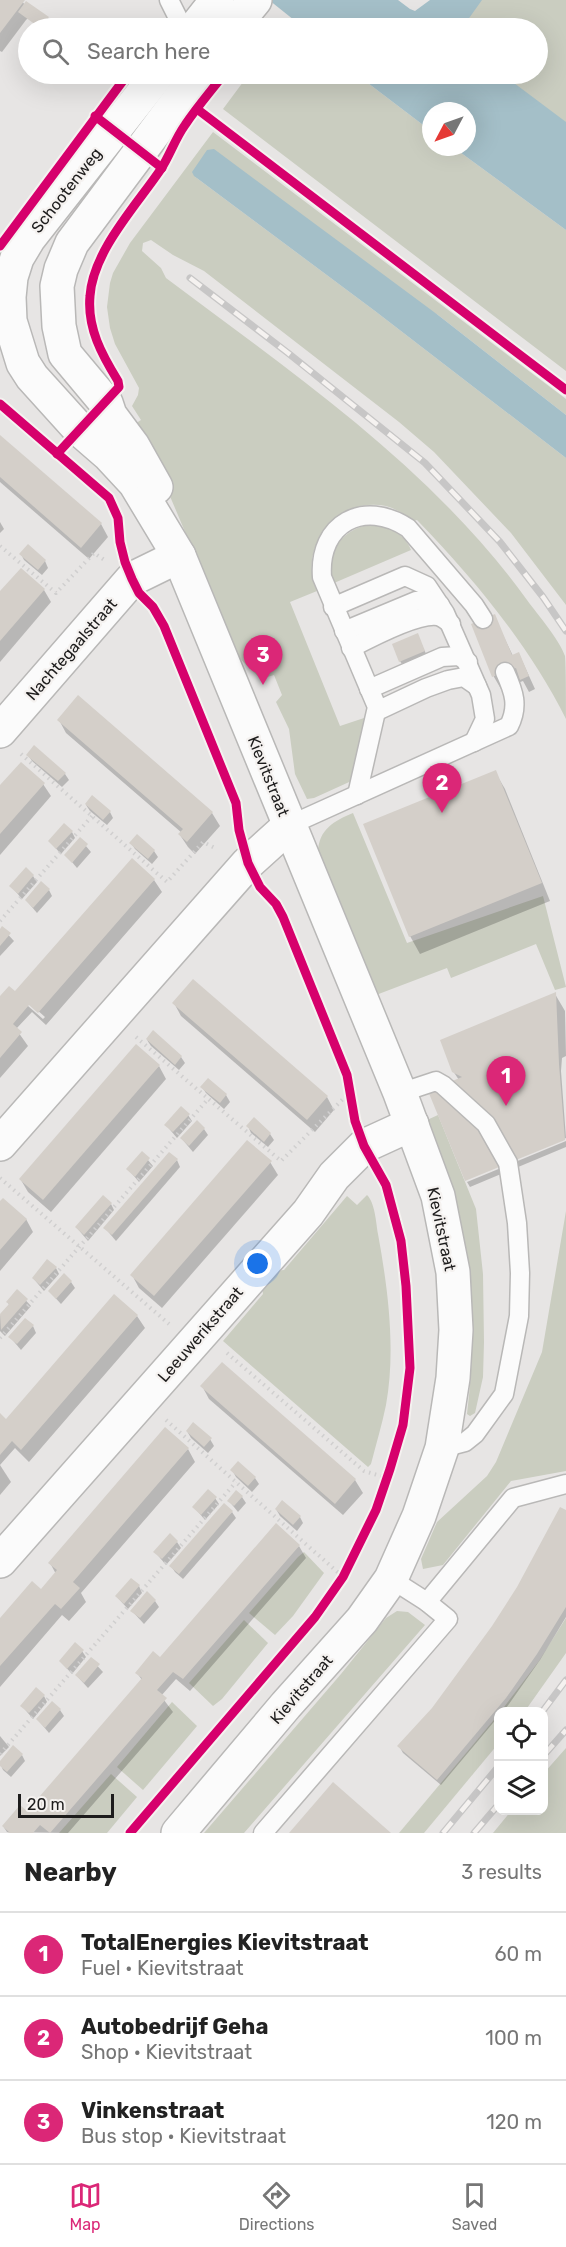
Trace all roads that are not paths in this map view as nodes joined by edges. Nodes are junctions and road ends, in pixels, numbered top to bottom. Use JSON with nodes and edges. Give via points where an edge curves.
{"nodes":[{"id":1,"x":170,"y":0,"type":"edge"},
{"id":2,"x":217,"y":0,"type":"edge"},
{"id":3,"x":255,"y":0,"type":"edge"},
{"id":4,"x":178,"y":18,"type":"edge"},
{"id":5,"x":203,"y":18,"type":"edge"},
{"id":6,"x":240,"y":18,"type":"edge"},
{"id":7,"x":150,"y":84,"type":"edge"},
{"id":8,"x":191,"y":84,"type":"edge"},
{"id":9,"x":57,"y":311,"type":"junction"},
{"id":10,"x":12,"y":336,"type":"edge"},
{"id":11,"x":106,"y":403,"type":"junction"},
{"id":12,"x":177,"y":554,"type":"junction"},
{"id":13,"x":440,"y":605,"type":"junction"},
{"id":14,"x":333,"y":607,"type":"junction"},
{"id":15,"x":483,"y":619,"type":"dead end"},
{"id":16,"x":451,"y":624,"type":"junction"},
{"id":17,"x":348,"y":639,"type":"junction"},
{"id":18,"x":468,"y":662,"type":"junction"},
{"id":19,"x":505,"y":672,"type":"dead end"},
{"id":20,"x":477,"y":686,"type":"junction"},
{"id":21,"x":369,"y":688,"type":"junction"},
{"id":22,"x":376,"y":711,"type":"junction"},
{"id":23,"x":10,"y":742,"type":"edge"},
{"id":24,"x":474,"y":742,"type":"junction"},
{"id":25,"x":357,"y":795,"type":"junction"},
{"id":26,"x":290,"y":825,"type":"junction"},
{"id":27,"x":400,"y":1093,"type":"junction"},
{"id":28,"x":411,"y":1124,"type":"junction"},
{"id":29,"x":0,"y":1144,"type":"edge"},
{"id":30,"x":442,"y":1448,"type":"junction"},
{"id":31,"x":566,"y":1484,"type":"edge"},
{"id":32,"x":0,"y":1561,"type":"edge"},
{"id":33,"x":391,"y":1579,"type":"junction"},
{"id":34,"x":427,"y":1602,"type":"junction"},
{"id":35,"x":178,"y":1833,"type":"edge"},
{"id":36,"x":263,"y":1833,"type":"edge"}],
"edges":[{"from":1,"to":4,"type":"lane"},
{"from":2,"to":5,"type":"main road"},
{"from":3,"to":6,"type":"main road"},
{"from":7,"to":10,"type":"main road","name":"Schootenweg","via":[[17,258],[9,297]]},
{"from":8,"to":9,"type":"main road","via":[[72,243],[60,268]]},
{"from":9,"to":10,"type":"main road"},
{"from":9,"to":11,"type":"main road","name":"Kievitstraat","via":[[65,354]]},
{"from":10,"to":11,"type":"main road"},
{"from":10,"to":12,"type":"main road","name":"Kievitstraat","via":[[32,377],[135,483]]},
{"from":11,"to":12,"type":"main road","name":"Kievitstraat","via":[[163,502]]},
{"from":12,"to":23,"type":"main road","name":"Nachtegaalstraat","via":[[132,579]]},
{"from":12,"to":26,"type":"main road","name":"Kievitstraat"},
{"from":13,"to":14,"type":"lane","via":[[427,586],[405,576]]},
{"from":13,"to":16,"type":"lane"},
{"from":13,"to":17,"type":"lane","via":[[429,600],[416,601]]},
{"from":14,"to":15,"type":"lane","via":[[322,577],[324,549],[340,526],[373,514],[394,519],[408,528]]},
{"from":14,"to":17,"type":"lane"},
{"from":16,"to":17,"type":"lane","via":[[440,616],[423,617]]},
{"from":16,"to":18,"type":"lane"},
{"from":17,"to":21,"type":"lane"},
{"from":18,"to":20,"type":"lane"},
{"from":18,"to":21,"type":"lane","via":[[459,656],[442,657]]},
{"from":19,"to":24,"type":"lane","via":[[515,693],[515,714],[509,726]]},
{"from":20,"to":22,"type":"lane","via":[[464,677],[448,680]]},
{"from":20,"to":24,"type":"lane","via":[[485,719]]},
{"from":21,"to":22,"type":"lane"},
{"from":22,"to":25,"type":"lane"},
{"from":24,"to":25,"type":"lane"},
{"from":25,"to":26,"type":"lane"},
{"from":26,"to":27,"type":"main road","name":"Kievitstraat"},
{"from":26,"to":29,"type":"main road","via":[[248,863]]},
{"from":27,"to":28,"type":"main road","name":"Kievitstraat"},
{"from":27,"to":30,"type":"lane","via":[[436,1081],[486,1124],[508,1163],[517,1223],[519,1316],[504,1394],[475,1434],[465,1442]]},
{"from":28,"to":30,"type":"main road","name":"Kievitstraat","via":[[438,1196],[453,1272],[456,1330]]},
{"from":28,"to":32,"type":"main road","name":"Leeuwerikstraat","via":[[364,1146],[334,1176],[207,1347],[143,1399]]},
{"from":30,"to":33,"type":"main road","name":"Kievitstraat","via":[[419,1516]]},
{"from":31,"to":34,"type":"lane","via":[[513,1498]]},
{"from":33,"to":34,"type":"lane"},
{"from":33,"to":35,"type":"main road","name":"Kievitstraat","via":[[362,1620]]},
{"from":34,"to":36,"type":"lane","via":[[448,1619]]}]}
